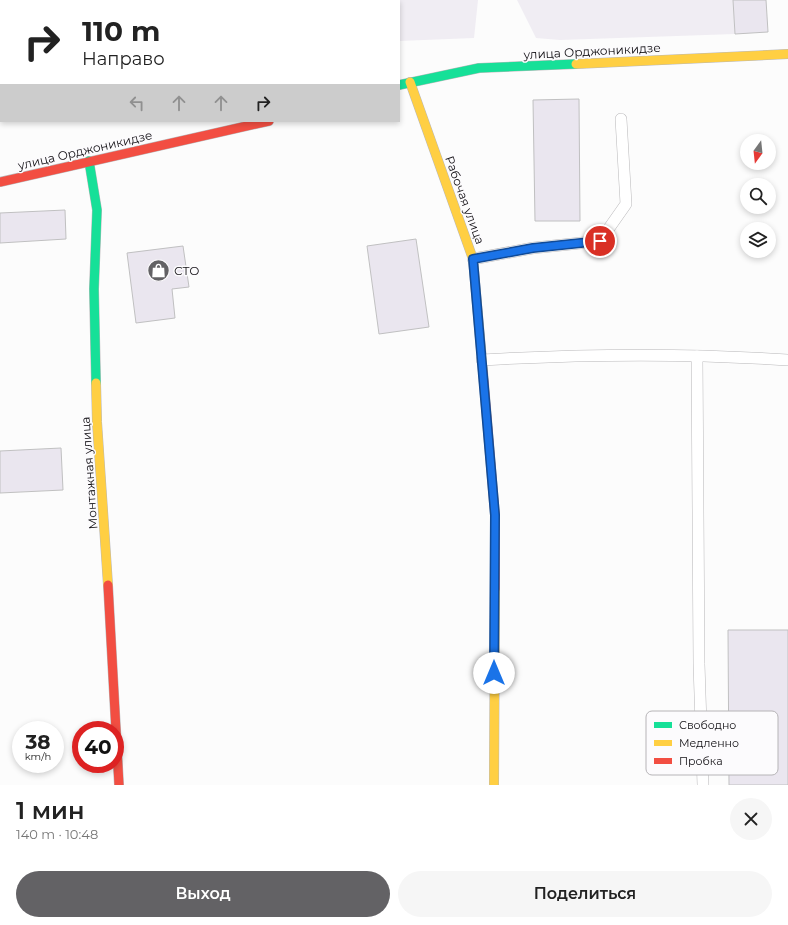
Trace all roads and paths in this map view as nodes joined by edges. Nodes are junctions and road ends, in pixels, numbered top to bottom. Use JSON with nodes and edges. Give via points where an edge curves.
{"nodes":[{"id":1,"x":788,"y":54,"type":"edge"},
{"id":2,"x":410,"y":82,"type":"junction"},
{"id":3,"x":400,"y":85,"type":"edge"},
{"id":4,"x":621,"y":119,"type":"dead end"},
{"id":5,"x":266,"y":122,"type":"edge"},
{"id":6,"x":88,"y":161,"type":"junction"},
{"id":7,"x":0,"y":182,"type":"edge"},
{"id":8,"x":473,"y":259,"type":"junction"},
{"id":9,"x":697,"y":356,"type":"junction"},
{"id":10,"x":482,"y":360,"type":"junction"},
{"id":11,"x":788,"y":360,"type":"edge"},
{"id":12,"x":700,"y":711,"type":"edge"},
{"id":13,"x":703,"y":775,"type":"edge"},
{"id":14,"x":119,"y":785,"type":"edge"},
{"id":15,"x":494,"y":785,"type":"edge"},
{"id":16,"x":703,"y":785,"type":"edge"}],
"edges":[{"from":1,"to":2,"type":"street","name":"улица Орджоникидзе","via":[[479,68]]},
{"from":2,"to":3,"type":"street","name":"улица Орджоникидзе"},
{"from":2,"to":8,"type":"street","name":"Рабочая улица"},
{"from":4,"to":8,"type":"lane","via":[[626,204],[600,241],[533,248]]},
{"from":5,"to":6,"type":"street","name":"улица Орджоникидзе"},
{"from":6,"to":7,"type":"street","name":"улица Орджоникидзе"},
{"from":6,"to":14,"type":"street","name":"Монтажная улица","via":[[97,210],[94,289],[97,422]]},
{"from":8,"to":10,"type":"street","name":"Рабочая улица"},
{"from":9,"to":10,"type":"lane","via":[[655,354]]},
{"from":9,"to":11,"type":"lane"},
{"from":9,"to":12,"type":"lane"},
{"from":10,"to":15,"type":"street","name":"Рабочая улица","via":[[495,515]]},
{"from":13,"to":16,"type":"lane"}]}
